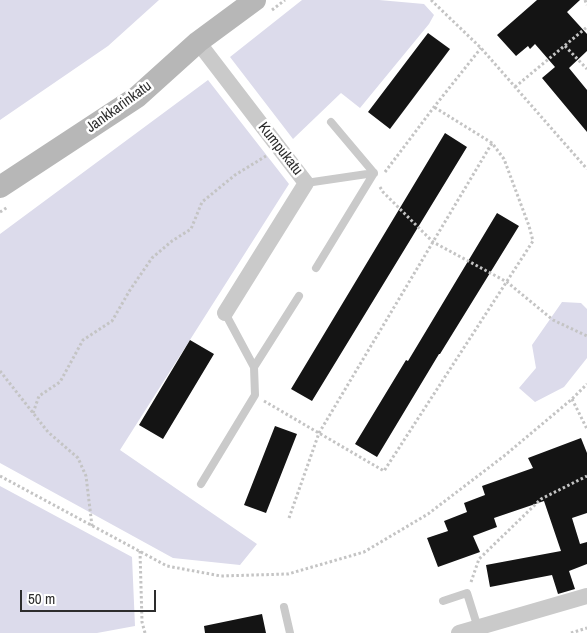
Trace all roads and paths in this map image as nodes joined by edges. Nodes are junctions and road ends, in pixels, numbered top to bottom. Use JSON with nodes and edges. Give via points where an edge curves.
{"nodes":[{"id":1,"x":254,"y":0,"type":"edge"},
{"id":2,"x":431,"y":0,"type":"edge"},
{"id":3,"x":585,"y":0,"type":"edge"},
{"id":4,"x":587,"y":5,"type":"edge"},
{"id":5,"x":587,"y":27,"type":"edge"},
{"id":6,"x":198,"y":42,"type":"junction"},
{"id":7,"x":565,"y":46,"type":"junction"},
{"id":8,"x":481,"y":48,"type":"junction"},
{"id":9,"x":587,"y":69,"type":"edge"},
{"id":10,"x":515,"y":87,"type":"junction"},
{"id":11,"x":434,"y":107,"type":"junction"},
{"id":12,"x":330,"y":122,"type":"dead end"},
{"id":13,"x":492,"y":143,"type":"junction"},
{"id":14,"x":279,"y":148,"type":"junction"},
{"id":15,"x":587,"y":169,"type":"edge"},
{"id":16,"x":374,"y":173,"type":"junction"},
{"id":17,"x":306,"y":183,"type":"junction"},
{"id":18,"x":0,"y":187,"type":"edge"},
{"id":19,"x":433,"y":242,"type":"junction"},
{"id":20,"x":316,"y":268,"type":"dead end"},
{"id":21,"x":507,"y":282,"type":"junction"},
{"id":22,"x":299,"y":296,"type":"dead end"},
{"id":23,"x":225,"y":313,"type":"joint"},
{"id":24,"x":587,"y":336,"type":"edge"},
{"id":25,"x":254,"y":367,"type":"junction"},
{"id":26,"x":0,"y":371,"type":"edge"},
{"id":27,"x":587,"y":384,"type":"edge"},
{"id":28,"x":255,"y":395,"type":"junction"},
{"id":29,"x":572,"y":399,"type":"junction"},
{"id":30,"x":33,"y":413,"type":"junction"},
{"id":31,"x":587,"y":429,"type":"edge"},
{"id":32,"x":319,"y":433,"type":"junction"},
{"id":33,"x":0,"y":476,"type":"edge"},
{"id":34,"x":587,"y":476,"type":"edge"},
{"id":35,"x":201,"y":484,"type":"dead end"},
{"id":36,"x":289,"y":518,"type":"dead end"},
{"id":37,"x":92,"y":526,"type":"junction"},
{"id":38,"x":140,"y":552,"type":"junction"},
{"id":39,"x":467,"y":593,"type":"junction"},
{"id":40,"x":587,"y":596,"type":"edge"},
{"id":41,"x":443,"y":601,"type":"dead end"},
{"id":42,"x":284,"y":607,"type":"dead end"},
{"id":43,"x":478,"y":628,"type":"junction"},
{"id":44,"x":587,"y":628,"type":"edge"},
{"id":45,"x":145,"y":633,"type":"edge"},
{"id":46,"x":290,"y":633,"type":"edge"},
{"id":47,"x":459,"y":633,"type":"edge"},
{"id":48,"x":571,"y":633,"type":"edge"}],
"edges":[{"from":1,"to":6,"type":"street","name":"Jankkarinkatu"},
{"from":2,"to":8,"type":"path"},
{"from":3,"to":4,"type":"path"},
{"from":5,"to":7,"type":"path"},
{"from":6,"to":14,"type":"street","name":"Kumpukatu"},
{"from":6,"to":18,"type":"street","name":"Jankkarinkatu","via":[[137,97]]},
{"from":7,"to":9,"type":"path"},
{"from":7,"to":10,"type":"path"},
{"from":8,"to":10,"type":"path"},
{"from":8,"to":11,"type":"path"},
{"from":10,"to":15,"type":"path"},
{"from":11,"to":13,"type":"path"},
{"from":11,"to":16,"type":"path","via":[[385,173]]},
{"from":12,"to":16,"type":"lane"},
{"from":13,"to":19,"type":"path"},
{"from":13,"to":21,"type":"path","via":[[504,160],[533,242]]},
{"from":14,"to":17,"type":"street","name":"Kumpukatu"},
{"from":14,"to":30,"type":"path","via":[[235,175],[202,202],[191,229],[172,240],[152,258],[112,321],[83,340],[60,382],[39,396]]},
{"from":16,"to":17,"type":"lane"},
{"from":16,"to":19,"type":"path","via":[[383,192]]},
{"from":16,"to":20,"type":"lane"},
{"from":17,"to":23,"type":"street","name":"Kumpukatu"},
{"from":19,"to":21,"type":"path"},
{"from":19,"to":32,"type":"path"},
{"from":21,"to":24,"type":"path","via":[[554,320]]},
{"from":21,"to":32,"type":"path","via":[[384,471]]},
{"from":22,"to":25,"type":"lane"},
{"from":23,"to":25,"type":"lane"},
{"from":25,"to":28,"type":"lane"},
{"from":26,"to":30,"type":"path"},
{"from":27,"to":29,"type":"path"},
{"from":28,"to":32,"type":"path"},
{"from":28,"to":35,"type":"lane"},
{"from":29,"to":31,"type":"path"},
{"from":29,"to":38,"type":"path","via":[[428,514],[364,552],[288,574],[221,576],[167,566]]},
{"from":30,"to":37,"type":"path","via":[[48,432],[78,458],[86,476]]},
{"from":32,"to":36,"type":"path"},
{"from":33,"to":37,"type":"path"},
{"from":34,"to":39,"type":"path","via":[[541,499],[479,559]]},
{"from":37,"to":38,"type":"path"},
{"from":38,"to":45,"type":"path"},
{"from":39,"to":41,"type":"lane"},
{"from":39,"to":43,"type":"lane"},
{"from":40,"to":43,"type":"street"},
{"from":42,"to":46,"type":"lane"},
{"from":43,"to":47,"type":"street"},
{"from":44,"to":48,"type":"path"}]}
